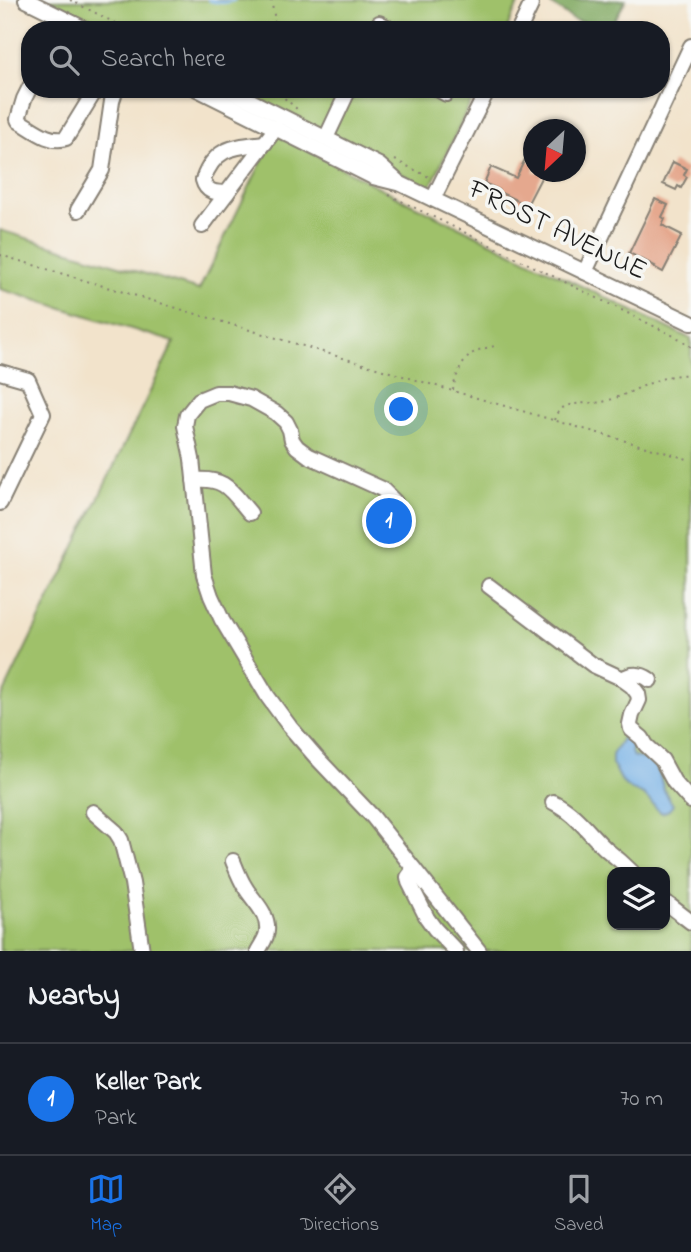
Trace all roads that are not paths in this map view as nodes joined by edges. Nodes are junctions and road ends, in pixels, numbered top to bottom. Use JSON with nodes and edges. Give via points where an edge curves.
{"nodes":[{"id":1,"x":26,"y":0,"type":"edge"},
{"id":2,"x":531,"y":5,"type":"dead end"},
{"id":3,"x":57,"y":21,"type":"edge"},
{"id":4,"x":523,"y":21,"type":"edge"},
{"id":5,"x":690,"y":52,"type":"edge"},
{"id":6,"x":670,"y":94,"type":"edge"},
{"id":7,"x":26,"y":98,"type":"edge"},
{"id":8,"x":90,"y":98,"type":"edge"},
{"id":9,"x":113,"y":98,"type":"edge"},
{"id":10,"x":215,"y":98,"type":"edge"},
{"id":11,"x":245,"y":98,"type":"edge"},
{"id":12,"x":345,"y":98,"type":"edge"},
{"id":13,"x":484,"y":98,"type":"edge"},
{"id":14,"x":668,"y":98,"type":"edge"},
{"id":15,"x":276,"y":128,"type":"junction"},
{"id":16,"x":326,"y":138,"type":"junction"},
{"id":17,"x":265,"y":143,"type":"junction"},
{"id":18,"x":401,"y":184,"type":"junction"},
{"id":19,"x":227,"y":192,"type":"junction"},
{"id":20,"x":433,"y":200,"type":"junction"},
{"id":21,"x":78,"y":210,"type":"dead end"},
{"id":22,"x":202,"y":226,"type":"dead end"},
{"id":23,"x":585,"y":272,"type":"junction"},
{"id":24,"x":691,"y":323,"type":"edge"},
{"id":25,"x":0,"y":372,"type":"edge"},
{"id":26,"x":194,"y":480,"type":"junction"},
{"id":27,"x":394,"y":502,"type":"dead end"},
{"id":28,"x":0,"y":503,"type":"edge"},
{"id":29,"x":250,"y":513,"type":"dead end"},
{"id":30,"x":489,"y":586,"type":"dead end"},
{"id":31,"x":622,"y":679,"type":"junction"},
{"id":32,"x":650,"y":680,"type":"dead end"},
{"id":33,"x":691,"y":801,"type":"edge"},
{"id":34,"x":554,"y":802,"type":"dead end"},
{"id":35,"x":93,"y":812,"type":"dead end"},
{"id":36,"x":233,"y":861,"type":"dead end"},
{"id":37,"x":626,"y":867,"type":"edge"},
{"id":38,"x":414,"y":869,"type":"junction"},
{"id":39,"x":670,"y":906,"type":"edge"},
{"id":40,"x":691,"y":922,"type":"edge"},
{"id":41,"x":142,"y":951,"type":"edge"},
{"id":42,"x":258,"y":951,"type":"edge"},
{"id":43,"x":456,"y":951,"type":"edge"},
{"id":44,"x":479,"y":951,"type":"edge"}],
"edges":[{"from":1,"to":3,"type":"street"},
{"from":2,"to":4,"type":"street"},
{"from":5,"to":6,"type":"street"},
{"from":7,"to":8,"type":"street","via":[[19,121],[58,141],[66,138]]},
{"from":9,"to":21,"type":"street","via":[[102,170]]},
{"from":10,"to":15,"type":"street","name":"FROST AVENUE"},
{"from":11,"to":16,"type":"street","name":"FROST AVENUE"},
{"from":12,"to":16,"type":"street"},
{"from":13,"to":20,"type":"street"},
{"from":14,"to":23,"type":"street"},
{"from":15,"to":17,"type":"street"},
{"from":15,"to":18,"type":"street","name":"FROST AVENUE","via":[[373,177]]},
{"from":16,"to":18,"type":"street","name":"FROST AVENUE","via":[[379,165]]},
{"from":17,"to":19,"type":"street"},
{"from":17,"to":19,"type":"street","via":[[230,148],[210,166],[205,186],[212,192]]},
{"from":18,"to":20,"type":"street","name":"FROST AVENUE"},
{"from":19,"to":22,"type":"street"},
{"from":20,"to":23,"type":"street","name":"FROST AVENUE"},
{"from":23,"to":24,"type":"street","name":"FROST AVENUE"},
{"from":25,"to":28,"type":"street","via":[[28,380],[43,414]]},
{"from":26,"to":27,"type":"street","via":[[187,415],[199,400],[229,393],[276,413],[286,422],[296,447],[382,489]]},
{"from":26,"to":29,"type":"street","via":[[223,484]]},
{"from":26,"to":38,"type":"street","via":[[204,575],[222,620],[290,727]]},
{"from":30,"to":31,"type":"street","via":[[593,665]]},
{"from":31,"to":32,"type":"street","via":[[631,674]]},
{"from":31,"to":33,"type":"street","via":[[638,694],[631,729],[662,760]]},
{"from":34,"to":37,"type":"street","via":[[567,808]]},
{"from":35,"to":41,"type":"street","via":[[121,840]]},
{"from":36,"to":42,"type":"street","via":[[266,920],[265,938]]},
{"from":38,"to":43,"type":"street","via":[[409,883],[427,918]]},
{"from":38,"to":44,"type":"street"},
{"from":39,"to":40,"type":"street"}]}
